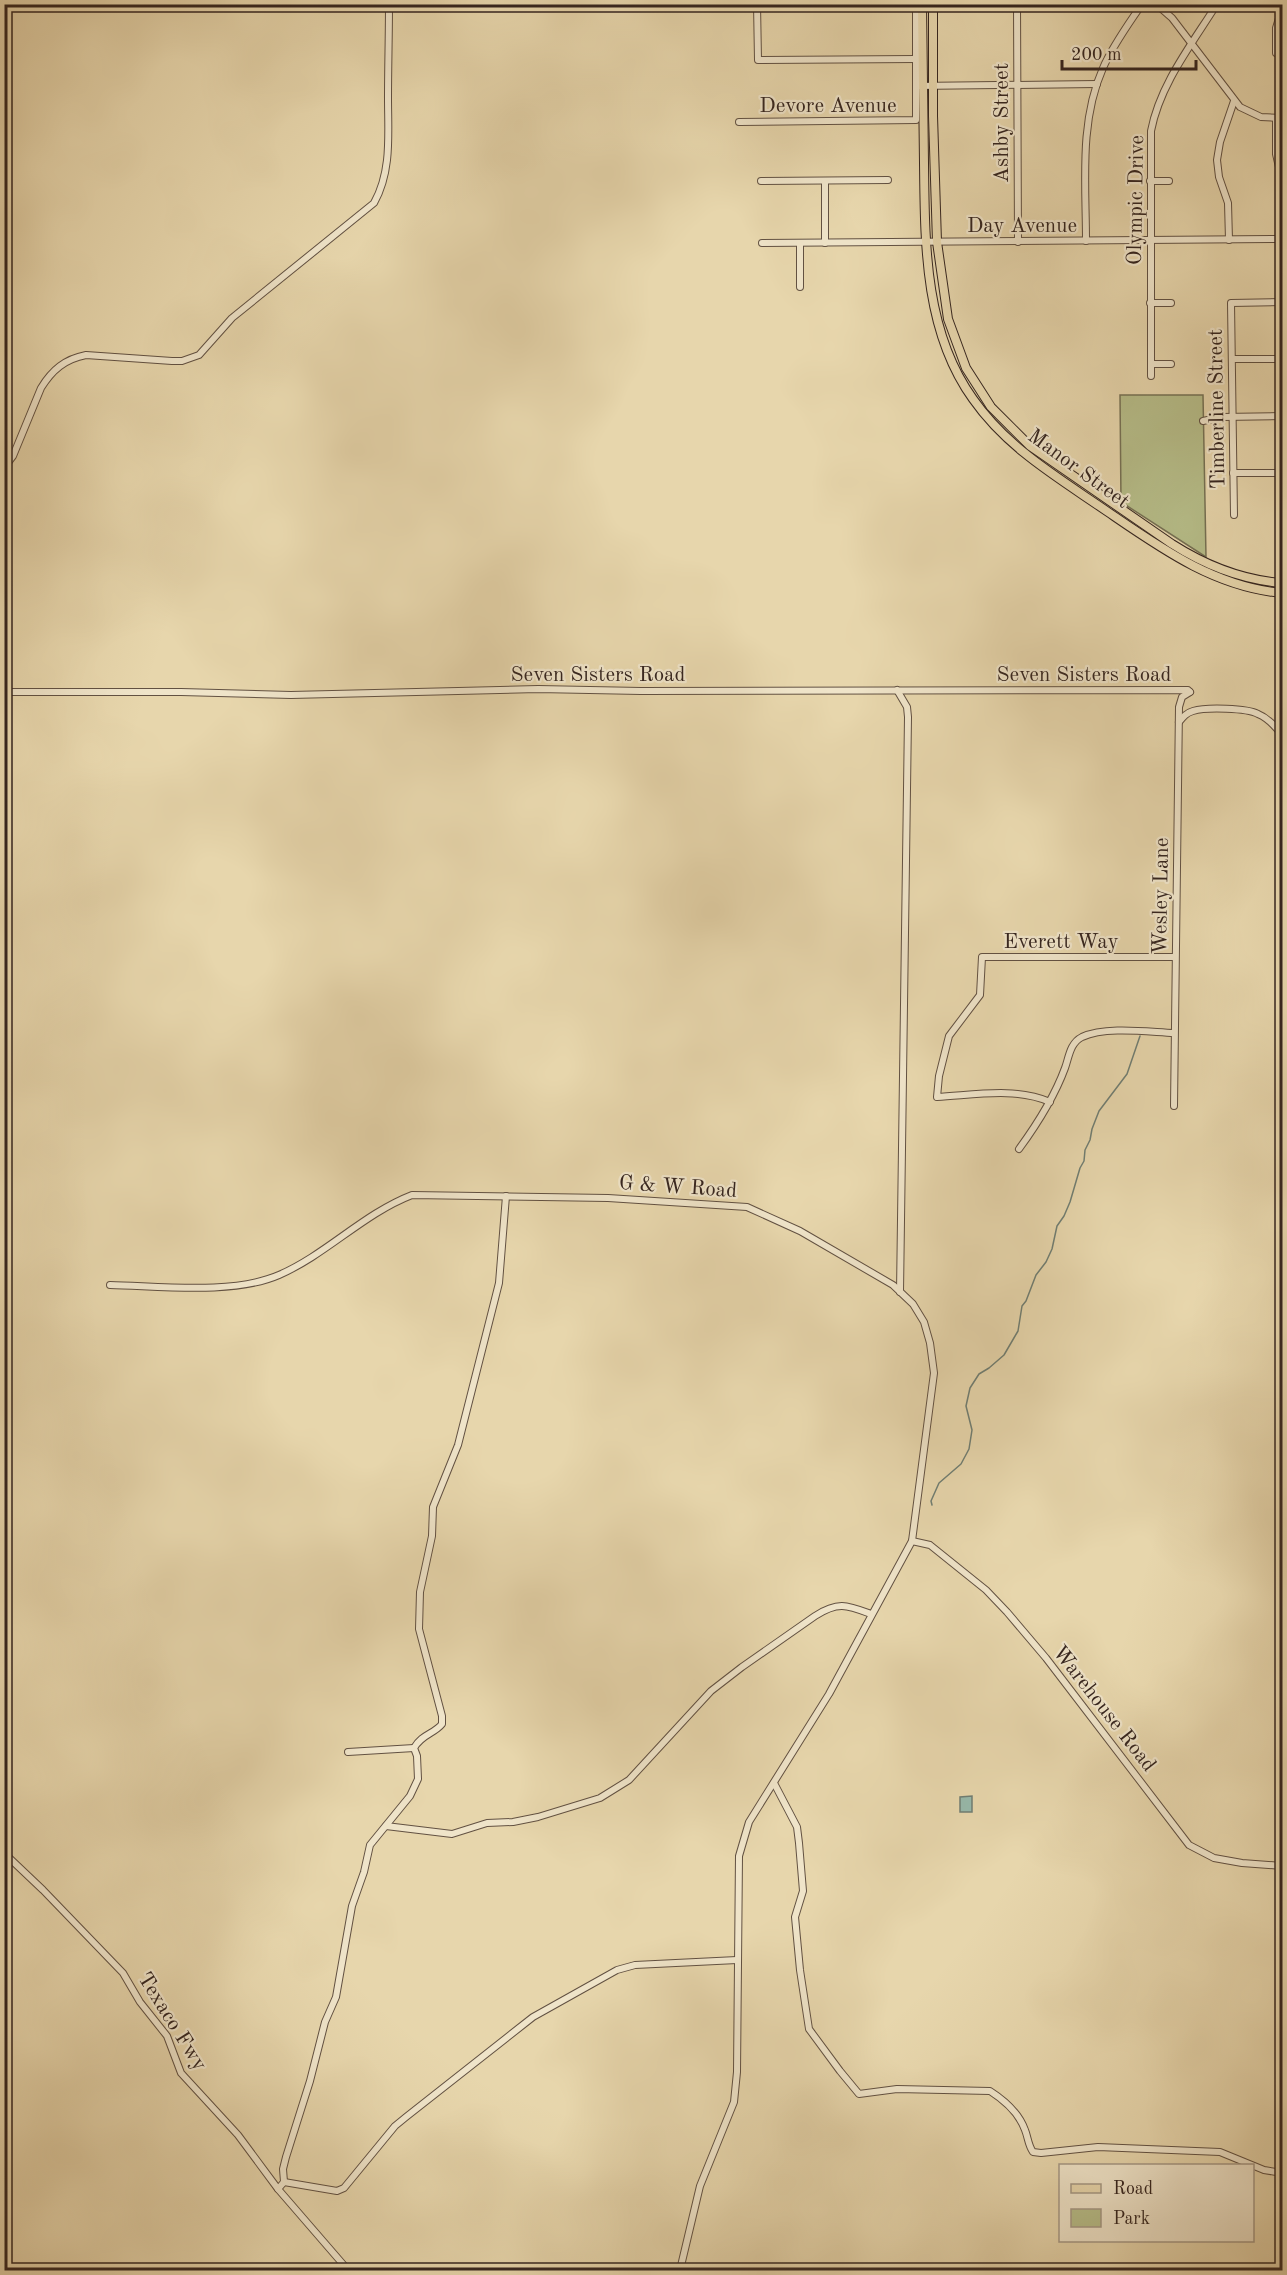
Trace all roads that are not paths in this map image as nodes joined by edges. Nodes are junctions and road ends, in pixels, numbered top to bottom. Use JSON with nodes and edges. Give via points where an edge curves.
{"nodes":[{"id":1,"x":389,"y":4,"type":"edge"},
{"id":2,"x":758,"y":4,"type":"edge"},
{"id":3,"x":916,"y":4,"type":"edge"},
{"id":4,"x":922,"y":4,"type":"edge"},
{"id":5,"x":933,"y":4,"type":"edge"},
{"id":6,"x":1017,"y":4,"type":"edge"},
{"id":7,"x":1142,"y":4,"type":"edge"},
{"id":8,"x":1156,"y":4,"type":"edge"},
{"id":9,"x":1217,"y":4,"type":"edge"},
{"id":10,"x":1282,"y":9,"type":"edge"},
{"id":11,"x":1191,"y":44,"type":"junction"},
{"id":12,"x":1276,"y":53,"type":"dead end"},
{"id":13,"x":916,"y":59,"type":"junction"},
{"id":14,"x":1097,"y":84,"type":"junction"},
{"id":15,"x":1017,"y":85,"type":"junction"},
{"id":16,"x":919,"y":86,"type":"junction"},
{"id":17,"x":933,"y":86,"type":"junction"},
{"id":18,"x":1234,"y":101,"type":"junction"},
{"id":19,"x":1279,"y":119,"type":"edge"},
{"id":20,"x":739,"y":122,"type":"dead end"},
{"id":21,"x":888,"y":180,"type":"dead end"},
{"id":22,"x":1282,"y":180,"type":"edge"},
{"id":23,"x":761,"y":181,"type":"dead end"},
{"id":24,"x":825,"y":181,"type":"junction"},
{"id":25,"x":1150,"y":181,"type":"junction"},
{"id":26,"x":1169,"y":181,"type":"dead end"},
{"id":27,"x":1282,"y":239,"type":"edge"},
{"id":28,"x":1150,"y":240,"type":"junction"},
{"id":29,"x":1229,"y":240,"type":"junction"},
{"id":30,"x":1086,"y":241,"type":"junction"},
{"id":31,"x":925,"y":242,"type":"junction"},
{"id":32,"x":937,"y":242,"type":"junction"},
{"id":33,"x":1018,"y":242,"type":"junction"},
{"id":34,"x":762,"y":243,"type":"dead end"},
{"id":35,"x":800,"y":243,"type":"junction"},
{"id":36,"x":825,"y":243,"type":"junction"},
{"id":37,"x":800,"y":287,"type":"dead end"},
{"id":38,"x":1282,"y":302,"type":"edge"},
{"id":39,"x":1150,"y":303,"type":"junction"},
{"id":40,"x":1171,"y":303,"type":"dead end"},
{"id":41,"x":1232,"y":359,"type":"junction"},
{"id":42,"x":1282,"y":359,"type":"edge"},
{"id":43,"x":1151,"y":364,"type":"junction"},
{"id":44,"x":1171,"y":364,"type":"dead end"},
{"id":45,"x":1151,"y":376,"type":"dead end"},
{"id":46,"x":1233,"y":416,"type":"junction"},
{"id":47,"x":1282,"y":416,"type":"edge"},
{"id":48,"x":1203,"y":421,"type":"dead end"},
{"id":49,"x":4,"y":468,"type":"edge"},
{"id":50,"x":1233,"y":473,"type":"junction"},
{"id":51,"x":1282,"y":473,"type":"edge"},
{"id":52,"x":1234,"y":515,"type":"dead end"},
{"id":53,"x":1282,"y":583,"type":"edge"},
{"id":54,"x":1282,"y":593,"type":"edge"},
{"id":55,"x":897,"y":690,"type":"junction"},
{"id":56,"x":4,"y":692,"type":"edge"},
{"id":57,"x":1190,"y":692,"type":"joint"},
{"id":58,"x":1179,"y":723,"type":"junction"},
{"id":59,"x":1282,"y":735,"type":"edge"},
{"id":60,"x":1176,"y":957,"type":"junction"},
{"id":61,"x":1174,"y":1033,"type":"junction"},
{"id":62,"x":1050,"y":1102,"type":"junction"},
{"id":63,"x":1174,"y":1106,"type":"dead end"},
{"id":64,"x":1019,"y":1149,"type":"dead end"},
{"id":65,"x":506,"y":1196,"type":"junction"},
{"id":66,"x":110,"y":1285,"type":"dead end"},
{"id":67,"x":900,"y":1292,"type":"junction"},
{"id":68,"x":912,"y":1541,"type":"junction"},
{"id":69,"x":871,"y":1614,"type":"junction"},
{"id":70,"x":414,"y":1748,"type":"junction"},
{"id":71,"x":348,"y":1752,"type":"dead end"},
{"id":72,"x":774,"y":1783,"type":"junction"},
{"id":73,"x":386,"y":1826,"type":"junction"},
{"id":74,"x":4,"y":1853,"type":"edge"},
{"id":75,"x":1282,"y":1866,"type":"edge"},
{"id":76,"x":737,"y":1960,"type":"junction"},
{"id":77,"x":1249,"y":2164,"type":"edge"},
{"id":78,"x":1254,"y":2166,"type":"edge"},
{"id":79,"x":1282,"y":2173,"type":"edge"},
{"id":80,"x":285,"y":2182,"type":"junction"},
{"id":81,"x":278,"y":2189,"type":"junction"},
{"id":82,"x":348,"y":2271,"type":"edge"},
{"id":83,"x":680,"y":2271,"type":"edge"}],
"edges":[{"from":1,"to":49,"type":"street","via":[[386,173],[374,203],[232,318],[199,355],[182,361],[86,355],[63,363],[41,388],[17,448]]},
{"from":2,"to":13,"type":"street","via":[[758,60]]},
{"from":3,"to":13,"type":"street"},
{"from":4,"to":16,"type":"main road","name":"Manor Street"},
{"from":5,"to":17,"type":"main road","name":"Manor Street"},
{"from":6,"to":15,"type":"street","name":"Ashby Street"},
{"from":7,"to":14,"type":"street","via":[[1109,56]]},
{"from":8,"to":11,"type":"street"},
{"from":9,"to":11,"type":"street","name":"Olympic Drive"},
{"from":10,"to":12,"type":"street","via":[[1276,27]]},
{"from":11,"to":18,"type":"street"},
{"from":11,"to":25,"type":"street","name":"Olympic Drive","via":[[1157,106],[1150,143]]},
{"from":13,"to":16,"type":"street"},
{"from":14,"to":15,"type":"street","name":"Devore Avenue"},
{"from":14,"to":30,"type":"street","via":[[1086,138]]},
{"from":15,"to":17,"type":"street","name":"Devore Avenue"},
{"from":15,"to":33,"type":"street","name":"Ashby Street"},
{"from":16,"to":17,"type":"street","name":"Devore Avenue"},
{"from":16,"to":20,"type":"street","name":"Devore Avenue","via":[[916,120]]},
{"from":16,"to":31,"type":"main road","name":"Manor Street"},
{"from":17,"to":32,"type":"main road","name":"Manor Street"},
{"from":18,"to":19,"type":"street","via":[[1254,115]]},
{"from":18,"to":29,"type":"street","via":[[1217,160],[1228,203]]},
{"from":19,"to":22,"type":"street","via":[[1277,161]]},
{"from":21,"to":24,"type":"street"},
{"from":23,"to":24,"type":"street"},
{"from":24,"to":36,"type":"street"},
{"from":25,"to":26,"type":"street"},
{"from":25,"to":28,"type":"street","name":"Olympic Drive"},
{"from":27,"to":29,"type":"street","name":"Day Avenue"},
{"from":28,"to":29,"type":"street","name":"Day Avenue"},
{"from":28,"to":30,"type":"street","name":"Day Avenue"},
{"from":28,"to":39,"type":"street","name":"Olympic Drive"},
{"from":30,"to":33,"type":"street","name":"Day Avenue"},
{"from":31,"to":32,"type":"street","name":"Day Avenue"},
{"from":31,"to":36,"type":"street","name":"Day Avenue"},
{"from":31,"to":54,"type":"main road","name":"Manor Street","via":[[934,308],[956,372],[973,400],[1021,452],[1167,552],[1215,577]]},
{"from":32,"to":33,"type":"street","name":"Day Avenue"},
{"from":32,"to":53,"type":"main road","name":"Manor Street","via":[[948,319],[956,344],[976,385],[1010,428],[1046,459],[1191,556],[1247,578]]},
{"from":34,"to":35,"type":"street","name":"Day Avenue"},
{"from":35,"to":36,"type":"street","name":"Day Avenue"},
{"from":35,"to":37,"type":"street"},
{"from":38,"to":41,"type":"street","name":"Timberline Street","via":[[1231,303]]},
{"from":39,"to":40,"type":"street"},
{"from":39,"to":43,"type":"street","name":"Olympic Drive"},
{"from":41,"to":42,"type":"street"},
{"from":41,"to":46,"type":"street","name":"Timberline Street"},
{"from":43,"to":44,"type":"street"},
{"from":43,"to":45,"type":"street","name":"Olympic Drive"},
{"from":46,"to":47,"type":"street"},
{"from":46,"to":48,"type":"street"},
{"from":46,"to":50,"type":"street","name":"Timberline Street"},
{"from":50,"to":51,"type":"street"},
{"from":50,"to":52,"type":"street","name":"Timberline Street"},
{"from":55,"to":56,"type":"street","name":"Seven Sisters Road","via":[[538,689],[291,696]]},
{"from":55,"to":57,"type":"street","name":"Seven Sisters Road"},
{"from":55,"to":67,"type":"street","via":[[908,717]]},
{"from":57,"to":58,"type":"street","name":"Wesley Lane","via":[[1179,704]]},
{"from":58,"to":59,"type":"street","via":[[1193,711],[1256,712]]},
{"from":58,"to":60,"type":"street","name":"Wesley Lane"},
{"from":60,"to":61,"type":"street","name":"Wesley Lane"},
{"from":60,"to":62,"type":"street","name":"Everett Way","via":[[982,957],[980,995],[949,1036],[938,1097],[1007,1093]]},
{"from":61,"to":62,"type":"street","via":[[1110,1032],[1079,1038],[1069,1051]]},
{"from":61,"to":63,"type":"street","name":"Wesley Lane"},
{"from":62,"to":64,"type":"street"},
{"from":65,"to":66,"type":"street","name":"G & W Road","via":[[412,1195],[390,1204],[299,1264],[252,1283]]},
{"from":65,"to":67,"type":"street","name":"G & W Road","via":[[747,1207],[800,1231]]},
{"from":65,"to":70,"type":"street","via":[[499,1282],[458,1445],[433,1507],[432,1536],[420,1592],[419,1629],[442,1724],[423,1736]]},
{"from":67,"to":68,"type":"street","name":"G & W Road","via":[[924,1322],[934,1373]]},
{"from":68,"to":69,"type":"street","name":"G & W Road"},
{"from":68,"to":75,"type":"street","name":"Warehouse Road","via":[[930,1545],[987,1590],[1053,1667],[1189,1845],[1214,1858]]},
{"from":69,"to":72,"type":"street","name":"G & W Road","via":[[829,1694]]},
{"from":69,"to":73,"type":"street","via":[[840,1605],[825,1609],[711,1691],[629,1780],[600,1798],[538,1817],[487,1823],[452,1834]]},
{"from":70,"to":71,"type":"street"},
{"from":70,"to":73,"type":"street","via":[[418,1779]]},
{"from":72,"to":76,"type":"street","name":"G & W Road","via":[[749,1822],[741,1844]]},
{"from":72,"to":77,"type":"street","via":[[797,1827],[803,1891],[795,1917],[809,2029],[859,2094],[897,2089],[990,2091],[1015,2113],[1033,2152],[1098,2147],[1220,2152]]},
{"from":73,"to":80,"type":"street","via":[[370,1845],[352,1906],[340,1984],[286,2157]]},
{"from":74,"to":81,"type":"street","name":"Texaco Fwy","via":[[123,1973],[167,2036],[181,2073],[238,2134]]},
{"from":76,"to":80,"type":"street","via":[[635,1965],[617,1970],[539,2013],[406,2117],[344,2188],[337,2191]]},
{"from":76,"to":83,"type":"street","name":"G & W Road","via":[[734,2102],[700,2186]]},
{"from":78,"to":79,"type":"street"},
{"from":80,"to":81,"type":"street"},
{"from":81,"to":82,"type":"street","name":"Texaco Fwy"}]}
